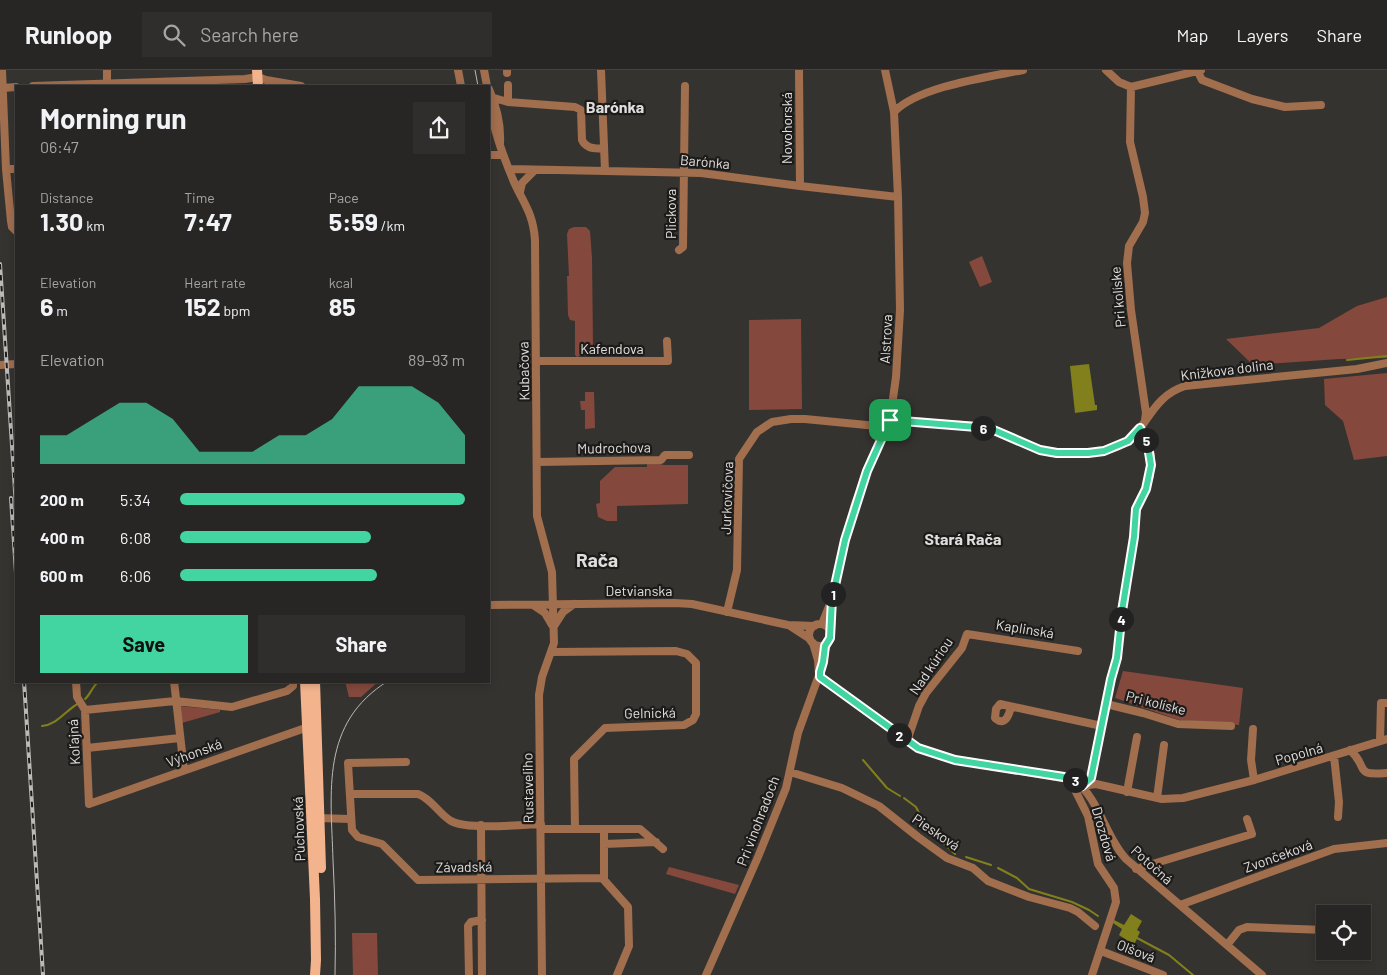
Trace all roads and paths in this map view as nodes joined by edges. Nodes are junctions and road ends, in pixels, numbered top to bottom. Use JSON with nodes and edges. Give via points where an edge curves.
{"nodes":[{"id":1,"x":2,"y":70,"type":"edge"},
{"id":2,"x":107,"y":70,"type":"edge"},
{"id":3,"x":458,"y":70,"type":"edge"},
{"id":4,"x":484,"y":70,"type":"edge"},
{"id":5,"x":601,"y":70,"type":"edge"},
{"id":6,"x":799,"y":70,"type":"edge"},
{"id":7,"x":885,"y":70,"type":"edge"},
{"id":8,"x":1023,"y":70,"type":"edge"},
{"id":9,"x":1106,"y":70,"type":"edge"},
{"id":10,"x":1200,"y":71,"type":"edge"},
{"id":11,"x":254,"y":78,"type":"edge"},
{"id":12,"x":107,"y":85,"type":"edge"},
{"id":13,"x":295,"y":85,"type":"edge"},
{"id":14,"x":461,"y":85,"type":"edge"},
{"id":15,"x":488,"y":85,"type":"edge"},
{"id":16,"x":508,"y":85,"type":"dead end"},
{"id":17,"x":685,"y":86,"type":"dead end"},
{"id":18,"x":1131,"y":86,"type":"junction"},
{"id":19,"x":15,"y":87,"type":"edge"},
{"id":20,"x":3,"y":88,"type":"junction"},
{"id":21,"x":491,"y":98,"type":"edge"},
{"id":22,"x":508,"y":102,"type":"junction"},
{"id":23,"x":1321,"y":105,"type":"dead end"},
{"id":24,"x":894,"y":112,"type":"junction"},
{"id":25,"x":498,"y":116,"type":"junction"},
{"id":26,"x":500,"y":144,"type":"junction"},
{"id":27,"x":603,"y":149,"type":"junction"},
{"id":28,"x":490,"y":155,"type":"edge"},
{"id":29,"x":503,"y":155,"type":"junction"},
{"id":30,"x":6,"y":169,"type":"junction"},
{"id":31,"x":15,"y":169,"type":"edge"},
{"id":32,"x":509,"y":169,"type":"junction"},
{"id":33,"x":535,"y":170,"type":"junction"},
{"id":34,"x":605,"y":171,"type":"junction"},
{"id":35,"x":684,"y":172,"type":"junction"},
{"id":36,"x":800,"y":186,"type":"junction"},
{"id":37,"x":520,"y":192,"type":"junction"},
{"id":38,"x":898,"y":197,"type":"junction"},
{"id":39,"x":15,"y":230,"type":"edge"},
{"id":40,"x":679,"y":250,"type":"dead end"},
{"id":41,"x":667,"y":341,"type":"dead end"},
{"id":42,"x":536,"y":361,"type":"junction"},
{"id":43,"x":1387,"y":363,"type":"edge"},
{"id":44,"x":15,"y":364,"type":"edge"},
{"id":45,"x":0,"y":365,"type":"edge"},
{"id":46,"x":1145,"y":421,"type":"junction"},
{"id":47,"x":888,"y":424,"type":"junction"},
{"id":48,"x":1140,"y":428,"type":"junction"},
{"id":49,"x":688,"y":455,"type":"dead end"},
{"id":50,"x":537,"y":462,"type":"junction"},
{"id":51,"x":832,"y":599,"type":"junction"},
{"id":52,"x":532,"y":604,"type":"junction"},
{"id":53,"x":553,"y":604,"type":"junction"},
{"id":54,"x":574,"y":604,"type":"junction"},
{"id":55,"x":490,"y":605,"type":"edge"},
{"id":56,"x":727,"y":612,"type":"junction"},
{"id":57,"x":788,"y":625,"type":"junction"},
{"id":58,"x":818,"y":626,"type":"junction"},
{"id":59,"x":553,"y":627,"type":"junction"},
{"id":60,"x":831,"y":633,"type":"junction"},
{"id":61,"x":967,"y":634,"type":"joint"},
{"id":62,"x":812,"y":641,"type":"junction"},
{"id":63,"x":827,"y":643,"type":"junction"},
{"id":64,"x":1078,"y":651,"type":"dead end"},
{"id":65,"x":552,"y":652,"type":"junction"},
{"id":66,"x":820,"y":673,"type":"junction"},
{"id":67,"x":76,"y":683,"type":"edge"},
{"id":68,"x":174,"y":683,"type":"edge"},
{"id":69,"x":293,"y":683,"type":"edge"},
{"id":70,"x":306,"y":683,"type":"edge"},
{"id":71,"x":315,"y":683,"type":"edge"},
{"id":72,"x":175,"y":701,"type":"junction"},
{"id":73,"x":1387,"y":702,"type":"edge"},
{"id":74,"x":1106,"y":704,"type":"junction"},
{"id":75,"x":1012,"y":707,"type":"dead end"},
{"id":76,"x":85,"y":710,"type":"junction"},
{"id":77,"x":313,"y":725,"type":"junction"},
{"id":78,"x":1102,"y":726,"type":"junction"},
{"id":79,"x":1231,"y":726,"type":"dead end"},
{"id":80,"x":1254,"y":729,"type":"dead end"},
{"id":81,"x":1137,"y":737,"type":"dead end"},
{"id":82,"x":180,"y":738,"type":"junction"},
{"id":83,"x":1384,"y":740,"type":"edge"},
{"id":84,"x":907,"y":741,"type":"junction"},
{"id":85,"x":1164,"y":746,"type":"dead end"},
{"id":86,"x":87,"y":748,"type":"junction"},
{"id":87,"x":1350,"y":750,"type":"junction"},
{"id":88,"x":1334,"y":756,"type":"junction"},
{"id":89,"x":406,"y":762,"type":"dead end"},
{"id":90,"x":184,"y":770,"type":"junction"},
{"id":91,"x":790,"y":772,"type":"junction"},
{"id":92,"x":1387,"y":773,"type":"edge"},
{"id":93,"x":1254,"y":780,"type":"junction"},
{"id":94,"x":1082,"y":786,"type":"junction"},
{"id":95,"x":1127,"y":792,"type":"junction"},
{"id":96,"x":351,"y":794,"type":"junction"},
{"id":97,"x":1157,"y":798,"type":"junction"},
{"id":98,"x":89,"y":804,"type":"joint"},
{"id":99,"x":320,"y":815,"type":"junction"},
{"id":100,"x":1338,"y":817,"type":"dead end"},
{"id":101,"x":1247,"y":818,"type":"dead end"},
{"id":102,"x":351,"y":819,"type":"junction"},
{"id":103,"x":482,"y":825,"type":"junction"},
{"id":104,"x":541,"y":827,"type":"junction"},
{"id":105,"x":575,"y":829,"type":"junction"},
{"id":106,"x":604,"y":829,"type":"junction"},
{"id":107,"x":656,"y":842,"type":"junction"},
{"id":108,"x":1387,"y":843,"type":"edge"},
{"id":109,"x":604,"y":844,"type":"junction"},
{"id":110,"x":663,"y":849,"type":"dead end"},
{"id":111,"x":1136,"y":869,"type":"junction"},
{"id":112,"x":603,"y":878,"type":"junction"},
{"id":113,"x":541,"y":879,"type":"junction"},
{"id":114,"x":482,"y":880,"type":"junction"},
{"id":115,"x":1180,"y":905,"type":"junction"},
{"id":116,"x":482,"y":920,"type":"junction"},
{"id":117,"x":1094,"y":926,"type":"dead end"},
{"id":118,"x":1316,"y":930,"type":"edge"},
{"id":119,"x":1227,"y":945,"type":"junction"},
{"id":120,"x":1101,"y":951,"type":"junction"},
{"id":121,"x":315,"y":975,"type":"edge"},
{"id":122,"x":321,"y":975,"type":"edge"},
{"id":123,"x":469,"y":975,"type":"edge"},
{"id":124,"x":482,"y":975,"type":"edge"},
{"id":125,"x":542,"y":975,"type":"edge"},
{"id":126,"x":617,"y":975,"type":"edge"},
{"id":127,"x":706,"y":975,"type":"edge"},
{"id":128,"x":1092,"y":975,"type":"edge"},
{"id":129,"x":1163,"y":975,"type":"edge"},
{"id":130,"x":1262,"y":975,"type":"edge"}],
"edges":[{"from":1,"to":20,"type":"street"},
{"from":2,"to":12,"type":"street"},
{"from":3,"to":14,"type":"street"},
{"from":4,"to":15,"type":"street"},
{"from":5,"to":27,"type":"street"},
{"from":6,"to":36,"type":"street","name":"Novohorská"},
{"from":7,"to":24,"type":"street","name":"Alstrova"},
{"from":8,"to":24,"type":"street","via":[[930,92]]},
{"from":9,"to":18,"type":"street","via":[[1119,82]]},
{"from":10,"to":18,"type":"street"},
{"from":10,"to":23,"type":"street","via":[[1202,80],[1252,99],[1285,107]]},
{"from":11,"to":12,"type":"street"},
{"from":11,"to":13,"type":"street"},
{"from":16,"to":22,"type":"street"},
{"from":17,"to":35,"type":"street","name":"Plickova"},
{"from":18,"to":46,"type":"street","name":"Pri kolíske","via":[[1130,142],[1145,214],[1129,246],[1127,263]]},
{"from":19,"to":20,"type":"street"},
{"from":20,"to":30,"type":"street"},
{"from":21,"to":22,"type":"street"},
{"from":21,"to":25,"type":"street","name":"Kubačova"},
{"from":21,"to":26,"type":"street","name":"Kubačova","via":[[495,135]]},
{"from":22,"to":25,"type":"street"},
{"from":22,"to":27,"type":"street","via":[[583,110],[584,144]]},
{"from":24,"to":38,"type":"street","name":"Alstrova"},
{"from":25,"to":26,"type":"street","name":"Kubačova"},
{"from":26,"to":29,"type":"street","name":"Kubačova"},
{"from":27,"to":34,"type":"street"},
{"from":28,"to":29,"type":"street"},
{"from":29,"to":32,"type":"street","name":"Kubačova"},
{"from":30,"to":31,"type":"street"},
{"from":30,"to":39,"type":"street","via":[[11,224]]},
{"from":32,"to":33,"type":"street","name":"Barónka"},
{"from":32,"to":37,"type":"street","name":"Kubačova"},
{"from":33,"to":34,"type":"street","name":"Barónka"},
{"from":33,"to":37,"type":"street","via":[[522,183]]},
{"from":34,"to":35,"type":"street","name":"Barónka"},
{"from":35,"to":36,"type":"street","name":"Barónka"},
{"from":35,"to":40,"type":"street","name":"Plickova","via":[[683,247]]},
{"from":36,"to":38,"type":"street","name":"Barónka"},
{"from":37,"to":42,"type":"street","name":"Kubačova","via":[[534,236]]},
{"from":38,"to":47,"type":"street","name":"Alstrova","via":[[900,310],[896,377]]},
{"from":41,"to":42,"type":"street","name":"Kafendova","via":[[668,361]]},
{"from":42,"to":50,"type":"street","name":"Kubačova"},
{"from":43,"to":46,"type":"street","name":"Knižkova dolina","via":[[1357,369],[1185,386],[1166,395]]},
{"from":44,"to":45,"type":"street"},
{"from":46,"to":48,"type":"street","name":"Knižkova dolina"},
{"from":47,"to":48,"type":"street","name":"Knižkova dolina","via":[[989,428],[1040,450],[1057,453],[1104,451],[1128,441]]},
{"from":47,"to":51,"type":"street","name":"Alstrova","via":[[855,504]]},
{"from":47,"to":56,"type":"street","name":"Jurkovičova","via":[[791,419],[772,422],[758,432],[739,459],[737,570]]},
{"from":48,"to":74,"type":"street","name":"Pri kolíske","via":[[1148,446],[1151,465],[1146,489],[1136,509],[1117,658]]},
{"from":49,"to":50,"type":"street","name":"Mudrochova","via":[[664,455],[661,460]]},
{"from":50,"to":53,"type":"street","name":"Kubačova","via":[[538,516],[551,567]]},
{"from":51,"to":58,"type":"street","name":"Alstrova"},
{"from":51,"to":60,"type":"street","name":"Alstrova"},
{"from":52,"to":53,"type":"street","name":"Detvianska"},
{"from":52,"to":55,"type":"street","name":"Detvianska"},
{"from":52,"to":59,"type":"street","via":[[545,613]]},
{"from":53,"to":54,"type":"street","name":"Detvianska"},
{"from":53,"to":59,"type":"street","name":"Rustaveliho"},
{"from":54,"to":56,"type":"street","name":"Detvianska","via":[[674,603]]},
{"from":54,"to":59,"type":"street","via":[[563,612]]},
{"from":56,"to":57,"type":"street","name":"Detvianska"},
{"from":57,"to":58,"type":"street","name":"Detvianska"},
{"from":57,"to":62,"type":"street","name":"Detvianska"},
{"from":58,"to":60,"type":"street","via":[[827,627]]},
{"from":58,"to":62,"type":"street","via":[[810,633]]},
{"from":59,"to":65,"type":"street","name":"Rustaveliho"},
{"from":60,"to":63,"type":"street"},
{"from":61,"to":64,"type":"street","name":"Kaplinská"},
{"from":61,"to":84,"type":"street","name":"Nad kúriou","via":[[962,648],[926,693]]},
{"from":62,"to":63,"type":"street","via":[[820,646]]},
{"from":62,"to":66,"type":"street"},
{"from":63,"to":66,"type":"street","name":"Pri vinohradoch"},
{"from":65,"to":104,"type":"street","name":"Rustaveliho","via":[[539,694]]},
{"from":65,"to":105,"type":"street","name":"Gelnická","via":[[676,651],[687,654],[696,665],[696,714],[690,722],[684,725],[610,726],[574,759]]},
{"from":66,"to":84,"type":"street","name":"Popolná","via":[[825,681]]},
{"from":66,"to":91,"type":"street","name":"Pri vinohradoch","via":[[798,733]]},
{"from":67,"to":76,"type":"street","name":"Koľajná","via":[[77,698]]},
{"from":68,"to":72,"type":"street"},
{"from":69,"to":72,"type":"street","via":[[287,691],[232,707]]},
{"from":70,"to":77,"type":"main road","name":"Púchovská"},
{"from":71,"to":77,"type":"main road","name":"Púchovská"},
{"from":72,"to":76,"type":"street"},
{"from":72,"to":82,"type":"street"},
{"from":73,"to":83,"type":"street","name":"Popolná","via":[[1380,703]]},
{"from":74,"to":78,"type":"street","name":"Pri kolíske"},
{"from":74,"to":79,"type":"street","name":"Pri kolíske","via":[[1178,724]]},
{"from":75,"to":78,"type":"street"},
{"from":76,"to":86,"type":"street","name":"Koľajná"},
{"from":77,"to":90,"type":"street","name":"Výhonská"},
{"from":77,"to":99,"type":"main road","name":"Púchovská"},
{"from":78,"to":94,"type":"street","name":"Pri kolíske","via":[[1091,778]]},
{"from":80,"to":93,"type":"street","via":[[1251,760]]},
{"from":81,"to":95,"type":"street"},
{"from":82,"to":86,"type":"street"},
{"from":82,"to":90,"type":"street"},
{"from":83,"to":87,"type":"street","name":"Popolná"},
{"from":84,"to":94,"type":"street","name":"Popolná","via":[[955,760],[1064,777]]},
{"from":85,"to":97,"type":"street"},
{"from":86,"to":98,"type":"street","name":"Koľajná"},
{"from":87,"to":88,"type":"street","name":"Popolná"},
{"from":87,"to":92,"type":"street","via":[[1367,774]]},
{"from":88,"to":93,"type":"street","name":"Popolná"},
{"from":88,"to":100,"type":"street"},
{"from":89,"to":96,"type":"street","name":"Závadská","via":[[348,763]]},
{"from":90,"to":98,"type":"street","name":"Výhonská"},
{"from":91,"to":117,"type":"street","name":"Piesková","via":[[842,788],[879,806],[948,858],[973,868],[988,881],[1070,908]]},
{"from":91,"to":127,"type":"street","name":"Pri vinohradoch","via":[[782,799]]},
{"from":93,"to":97,"type":"street","name":"Popolná","via":[[1183,798]]},
{"from":94,"to":95,"type":"street","name":"Popolná","via":[[1096,784]]},
{"from":94,"to":111,"type":"street","name":"Potočná","via":[[1111,840]]},
{"from":94,"to":120,"type":"street","name":"Drozdová","via":[[1076,792],[1088,816],[1098,864],[1114,888],[1116,897]]},
{"from":95,"to":97,"type":"street","name":"Popolná"},
{"from":96,"to":102,"type":"street","name":"Závadská"},
{"from":96,"to":103,"type":"street","via":[[418,794],[450,820],[462,825]]},
{"from":99,"to":102,"type":"street"},
{"from":99,"to":121,"type":"main road","name":"Púchovská"},
{"from":99,"to":122,"type":"main road","name":"Púchovská"},
{"from":101,"to":111,"type":"street","via":[[1252,834]]},
{"from":102,"to":114,"type":"street","name":"Závadská","via":[[352,830],[358,838],[382,844],[418,880]]},
{"from":103,"to":104,"type":"street"},
{"from":103,"to":114,"type":"street"},
{"from":104,"to":105,"type":"street"},
{"from":104,"to":113,"type":"street","name":"Rustaveliho"},
{"from":105,"to":106,"type":"street"},
{"from":106,"to":107,"type":"street","via":[[640,829]]},
{"from":106,"to":109,"type":"street"},
{"from":107,"to":109,"type":"street"},
{"from":107,"to":110,"type":"street"},
{"from":108,"to":115,"type":"street","name":"Zvončeková","via":[[1334,849]]},
{"from":109,"to":112,"type":"street"},
{"from":111,"to":115,"type":"street","name":"Potočná"},
{"from":112,"to":113,"type":"street","name":"Závadská"},
{"from":112,"to":126,"type":"street","via":[[628,908],[629,946]]},
{"from":113,"to":114,"type":"street","name":"Závadská"},
{"from":113,"to":125,"type":"street","name":"Rustaveliho"},
{"from":114,"to":116,"type":"street"},
{"from":115,"to":119,"type":"street","name":"Potočná"},
{"from":116,"to":123,"type":"street","via":[[471,922],[467,928]]},
{"from":116,"to":124,"type":"street"},
{"from":118,"to":119,"type":"street","via":[[1247,927],[1239,930]]},
{"from":119,"to":130,"type":"street","name":"Potočná"},
{"from":120,"to":128,"type":"street","name":"Drozdová"},
{"from":120,"to":129,"type":"street","name":"Olšová"}]}
